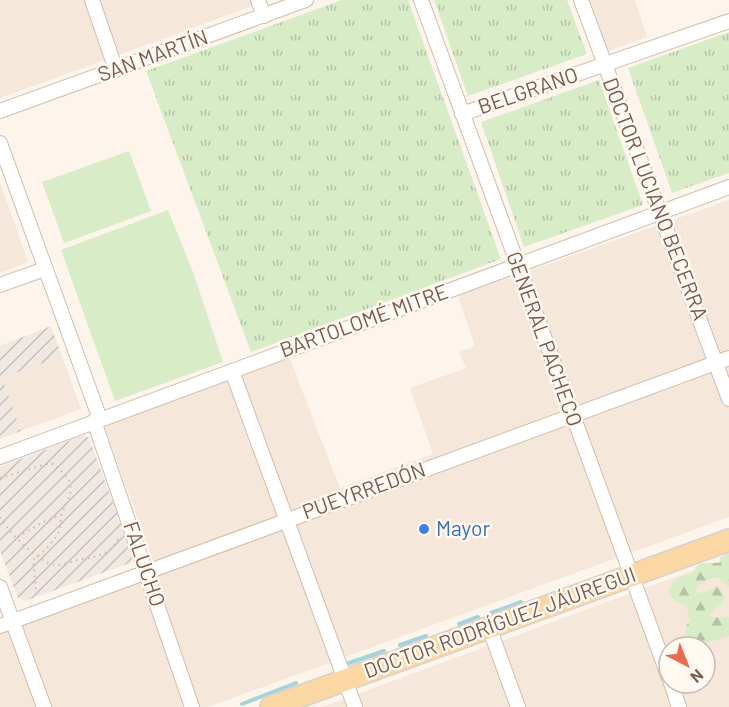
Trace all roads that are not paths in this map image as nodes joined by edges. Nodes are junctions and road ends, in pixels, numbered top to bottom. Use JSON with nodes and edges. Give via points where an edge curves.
{"nodes":[{"id":1,"x":92,"y":0,"type":"edge"},
{"id":2,"x":258,"y":0,"type":"edge"},
{"id":3,"x":306,"y":0,"type":"edge"},
{"id":4,"x":421,"y":0,"type":"edge"},
{"id":5,"x":581,"y":0,"type":"edge"},
{"id":6,"x":264,"y":16,"type":"junction"},
{"id":7,"x":729,"y":21,"type":"edge"},
{"id":8,"x":605,"y":65,"type":"junction"},
{"id":9,"x":116,"y":70,"type":"junction"},
{"id":10,"x":0,"y":111,"type":"edge"},
{"id":11,"x":462,"y":114,"type":"junction"},
{"id":12,"x":0,"y":143,"type":"edge"},
{"id":13,"x":729,"y":187,"type":"edge"},
{"id":14,"x":661,"y":212,"type":"junction"},
{"id":15,"x":517,"y":265,"type":"junction"},
{"id":16,"x":45,"y":269,"type":"junction"},
{"id":17,"x":0,"y":285,"type":"edge"},
{"id":18,"x":722,"y":360,"type":"edge"},
{"id":19,"x":232,"y":371,"type":"junction"},
{"id":20,"x":729,"y":399,"type":"edge"},
{"id":21,"x":572,"y":416,"type":"junction"},
{"id":22,"x":97,"y":420,"type":"junction"},
{"id":23,"x":0,"y":457,"type":"edge"},
{"id":24,"x":285,"y":519,"type":"junction"},
{"id":25,"x":729,"y":540,"type":"edge"},
{"id":26,"x":147,"y":572,"type":"junction"},
{"id":27,"x":632,"y":575,"type":"junction"},
{"id":28,"x":0,"y":587,"type":"edge"},
{"id":29,"x":6,"y":623,"type":"edge"},
{"id":30,"x":489,"y":627,"type":"junction"},
{"id":31,"x":657,"y":645,"type":"edge"},
{"id":32,"x":345,"y":679,"type":"junction"},
{"id":33,"x":45,"y":707,"type":"edge"},
{"id":34,"x":192,"y":707,"type":"edge"},
{"id":35,"x":271,"y":707,"type":"edge"},
{"id":36,"x":356,"y":707,"type":"edge"},
{"id":37,"x":518,"y":707,"type":"edge"}],
"edges":[{"from":1,"to":9,"type":"street"},
{"from":2,"to":6,"type":"street"},
{"from":3,"to":6,"type":"street","name":"SAN MARTÍN"},
{"from":4,"to":11,"type":"street","name":"GENERAL PACHECO"},
{"from":5,"to":8,"type":"street","name":"DOCTOR LUCIANO BECERRA"},
{"from":6,"to":9,"type":"street","name":"SAN MARTÍN"},
{"from":7,"to":8,"type":"street","name":"BELGRANO"},
{"from":8,"to":11,"type":"street","name":"BELGRANO"},
{"from":8,"to":14,"type":"street","name":"DOCTOR LUCIANO BECERRA"},
{"from":9,"to":10,"type":"street","name":"SAN MARTÍN"},
{"from":11,"to":15,"type":"street","name":"GENERAL PACHECO"},
{"from":12,"to":16,"type":"street","name":"FALUCHO"},
{"from":13,"to":14,"type":"street","name":"BARTOLOMÉ MITRE"},
{"from":14,"to":15,"type":"street","name":"BARTOLOMÉ MITRE"},
{"from":14,"to":18,"type":"street","name":"DOCTOR LUCIANO BECERRA"},
{"from":15,"to":19,"type":"street","name":"BARTOLOMÉ MITRE"},
{"from":15,"to":21,"type":"street","name":"GENERAL PACHECO"},
{"from":16,"to":17,"type":"street"},
{"from":16,"to":22,"type":"street","name":"FALUCHO"},
{"from":18,"to":20,"type":"street","name":"DOCTOR LUCIANO BECERRA"},
{"from":18,"to":21,"type":"street","name":"PUEYRREDÓN"},
{"from":19,"to":22,"type":"street","name":"BARTOLOMÉ MITRE"},
{"from":19,"to":24,"type":"street"},
{"from":21,"to":24,"type":"street","name":"PUEYRREDÓN"},
{"from":21,"to":27,"type":"street","name":"GENERAL PACHECO"},
{"from":22,"to":23,"type":"street","name":"BARTOLOMÉ MITRE"},
{"from":22,"to":26,"type":"street","name":"FALUCHO"},
{"from":24,"to":26,"type":"street","name":"PUEYRREDÓN"},
{"from":24,"to":32,"type":"street"},
{"from":25,"to":27,"type":"main road","name":"DOCTOR RODRÍGUEZ JÁUREGUI"},
{"from":26,"to":29,"type":"street","name":"PUEYRREDÓN"},
{"from":26,"to":34,"type":"street","name":"FALUCHO"},
{"from":27,"to":30,"type":"main road","name":"DOCTOR RODRÍGUEZ JÁUREGUI"},
{"from":27,"to":31,"type":"street","name":"GENERAL PACHECO"},
{"from":28,"to":29,"type":"street"},
{"from":29,"to":33,"type":"street"},
{"from":30,"to":32,"type":"main road","name":"DOCTOR RODRÍGUEZ JÁUREGUI"},
{"from":30,"to":37,"type":"street"},
{"from":32,"to":35,"type":"main road","name":"DOCTOR RODRÍGUEZ JÁUREGUI"},
{"from":32,"to":36,"type":"street"}]}
